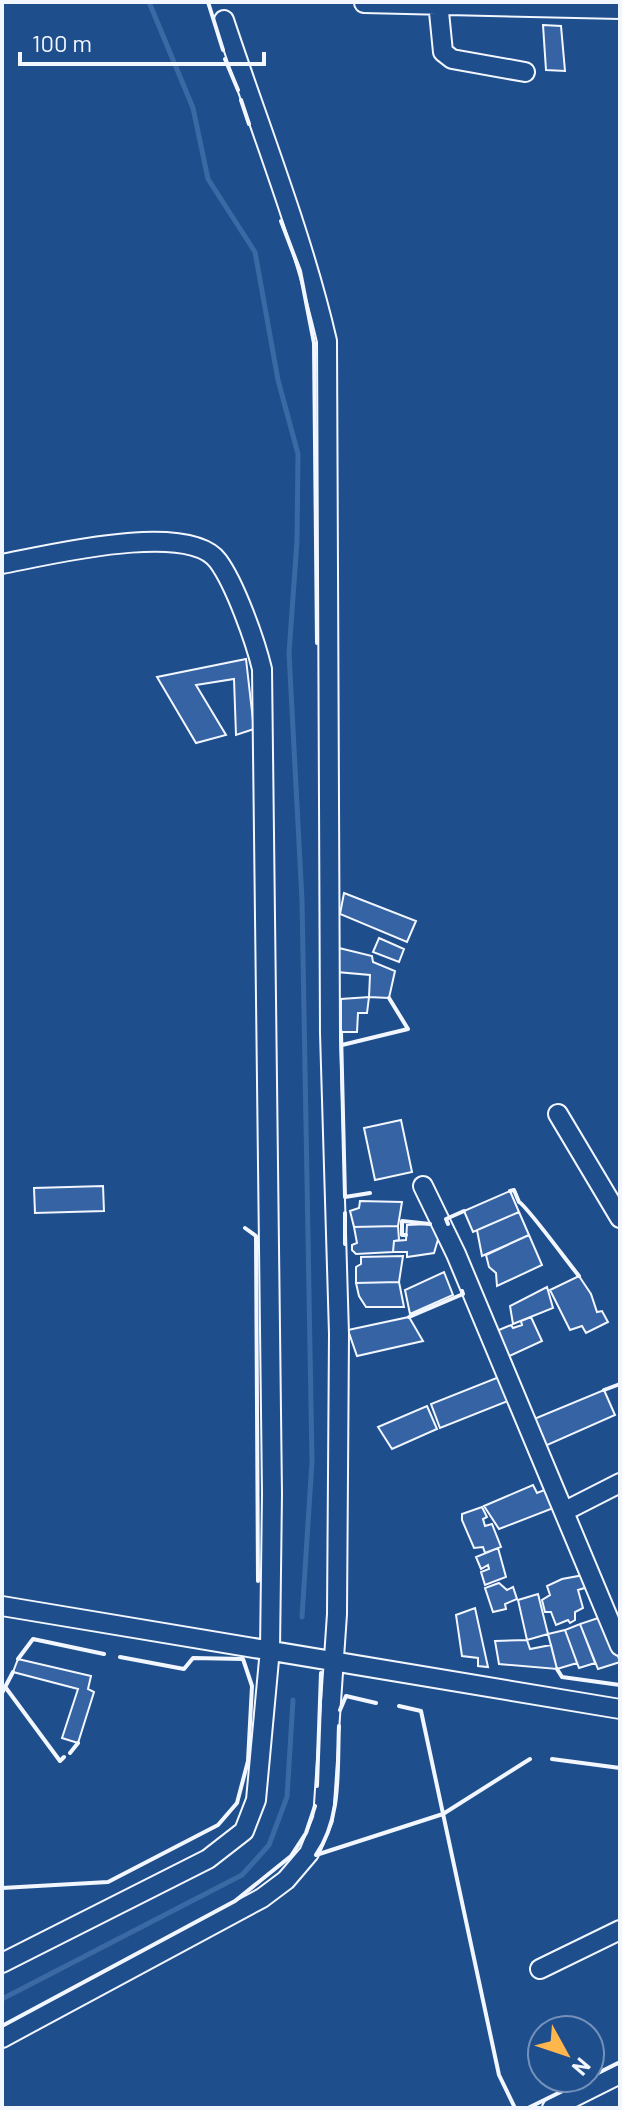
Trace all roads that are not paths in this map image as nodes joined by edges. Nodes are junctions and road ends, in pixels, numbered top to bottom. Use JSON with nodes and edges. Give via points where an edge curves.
{"nodes":[{"id":1,"x":364,"y":3,"type":"edge"},
{"id":2,"x":438,"y":4,"type":"edge"},
{"id":3,"x":592,"y":6,"type":"edge"},
{"id":4,"x":620,"y":9,"type":"edge"},
{"id":5,"x":224,"y":20,"type":"dead end"},
{"id":6,"x":525,"y":72,"type":"dead end"},
{"id":7,"x":2,"y":564,"type":"edge"},
{"id":8,"x":558,"y":1114,"type":"dead end"},
{"id":9,"x":423,"y":1186,"type":"dead end"},
{"id":10,"x":620,"y":1218,"type":"edge"},
{"id":11,"x":620,"y":1483,"type":"edge"},
{"id":12,"x":565,"y":1511,"type":"junction"},
{"id":13,"x":2,"y":1606,"type":"edge"},
{"id":14,"x":620,"y":1646,"type":"edge"},
{"id":15,"x":270,"y":1649,"type":"junction"},
{"id":16,"x":333,"y":1658,"type":"junction"},
{"id":17,"x":620,"y":1709,"type":"edge"},
{"id":18,"x":620,"y":1930,"type":"edge"},
{"id":19,"x":2,"y":1963,"type":"edge"},
{"id":20,"x":540,"y":1969,"type":"dead end"},
{"id":21,"x":2,"y":2038,"type":"edge"},
{"id":22,"x":620,"y":2074,"type":"edge"},
{"id":23,"x":552,"y":2108,"type":"edge"}],
"edges":[{"from":1,"to":2,"type":"street"},
{"from":2,"to":3,"type":"street"},
{"from":2,"to":6,"type":"street","via":[[443,52],[452,59]]},
{"from":3,"to":4,"type":"street"},
{"from":5,"to":16,"type":"street","via":[[310,269],[327,341],[330,1017],[339,1334]]},
{"from":7,"to":15,"type":"street","via":[[95,545],[169,542],[202,551],[217,558],[259,655]]},
{"from":8,"to":10,"type":"street"},
{"from":9,"to":12,"type":"street"},
{"from":11,"to":12,"type":"street"},
{"from":12,"to":14,"type":"street"},
{"from":13,"to":15,"type":"street"},
{"from":15,"to":16,"type":"street"},
{"from":15,"to":19,"type":"street","via":[[256,1800],[244,1831],[208,1859]]},
{"from":16,"to":17,"type":"street"},
{"from":16,"to":21,"type":"street","via":[[323,1819],[309,1853],[286,1880],[262,1898]]},
{"from":18,"to":20,"type":"street"},
{"from":22,"to":23,"type":"street"}]}
